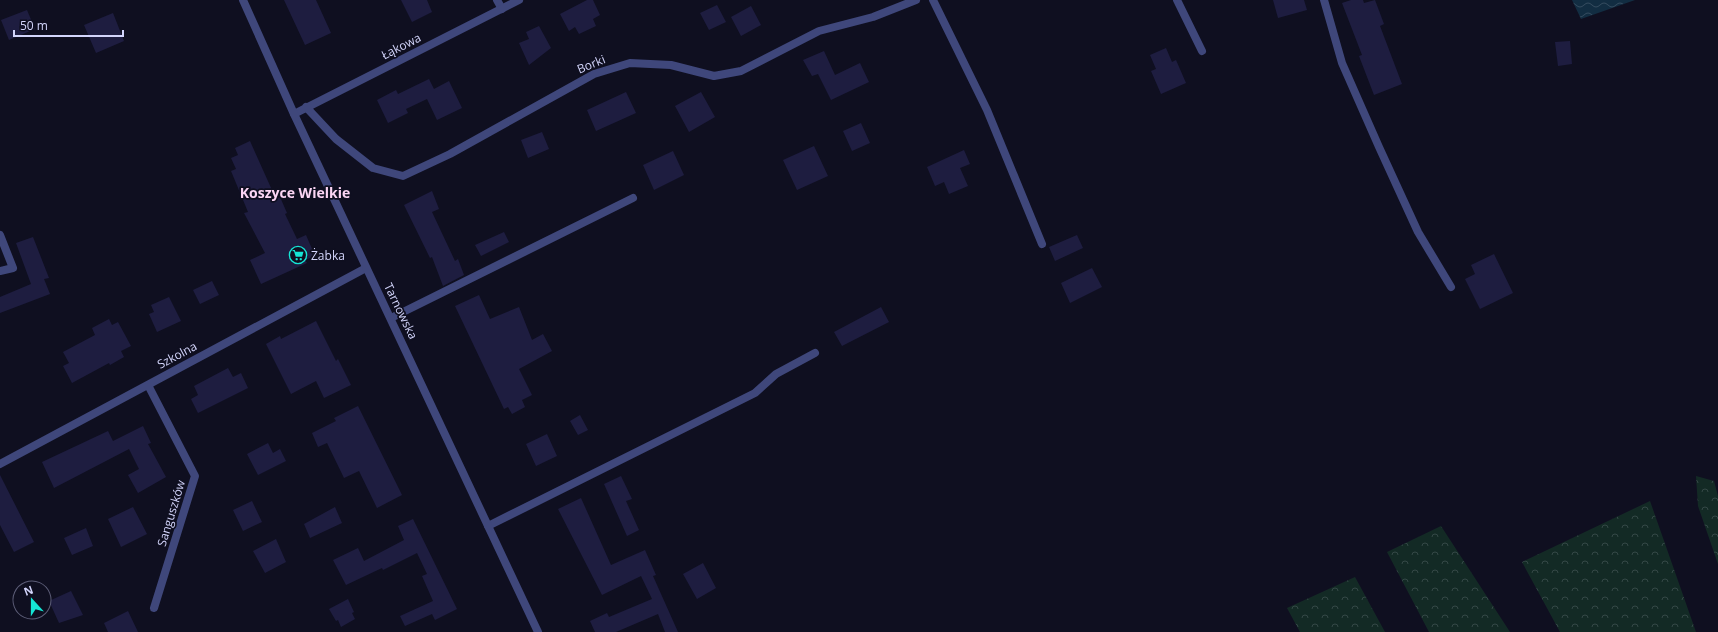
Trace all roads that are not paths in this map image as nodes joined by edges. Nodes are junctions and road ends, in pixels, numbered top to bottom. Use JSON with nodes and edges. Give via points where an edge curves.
{"nodes":[{"id":1,"x":243,"y":0,"type":"edge"},
{"id":2,"x":497,"y":0,"type":"edge"},
{"id":3,"x":519,"y":0,"type":"edge"},
{"id":4,"x":916,"y":0,"type":"edge"},
{"id":5,"x":933,"y":0,"type":"edge"},
{"id":6,"x":1177,"y":0,"type":"edge"},
{"id":7,"x":1324,"y":0,"type":"edge"},
{"id":8,"x":502,"y":9,"type":"junction"},
{"id":9,"x":1202,"y":51,"type":"dead end"},
{"id":10,"x":306,"y":107,"type":"junction"},
{"id":11,"x":294,"y":114,"type":"junction"},
{"id":12,"x":633,"y":198,"type":"dead end"},
{"id":13,"x":0,"y":235,"type":"edge"},
{"id":14,"x":1042,"y":244,"type":"dead end"},
{"id":15,"x":366,"y":268,"type":"junction"},
{"id":16,"x":0,"y":271,"type":"edge"},
{"id":17,"x":1451,"y":287,"type":"dead end"},
{"id":18,"x":391,"y":318,"type":"junction"},
{"id":19,"x":815,"y":352,"type":"dead end"},
{"id":20,"x":148,"y":384,"type":"junction"},
{"id":21,"x":0,"y":464,"type":"edge"},
{"id":22,"x":488,"y":526,"type":"junction"},
{"id":23,"x":154,"y":608,"type":"dead end"},
{"id":24,"x":538,"y":632,"type":"edge"}],
"edges":[{"from":1,"to":11,"type":"street","name":"Tarnowska"},
{"from":2,"to":8,"type":"street"},
{"from":3,"to":8,"type":"street","name":"Łąkowa"},
{"from":4,"to":10,"type":"street","name":"Borki","via":[[873,17],[819,31],[741,71],[714,76],[671,65],[630,63],[594,74],[450,154],[403,176],[373,168],[336,138]]},
{"from":5,"to":14,"type":"street","via":[[987,110]]},
{"from":6,"to":9,"type":"street"},
{"from":7,"to":17,"type":"street","via":[[1342,63],[1378,147],[1418,232]]},
{"from":8,"to":10,"type":"street","name":"Łąkowa"},
{"from":10,"to":11,"type":"street","name":"Łąkowa"},
{"from":11,"to":15,"type":"street","name":"Tarnowska"},
{"from":12,"to":18,"type":"street"},
{"from":13,"to":16,"type":"street","via":[[13,268]]},
{"from":15,"to":18,"type":"street","name":"Tarnowska"},
{"from":15,"to":20,"type":"street","name":"Szkolna"},
{"from":18,"to":22,"type":"street","name":"Tarnowska"},
{"from":19,"to":22,"type":"street","via":[[776,374],[755,393]]},
{"from":20,"to":21,"type":"street","name":"Szkolna"},
{"from":20,"to":23,"type":"street","name":"Sanguszków","via":[[195,476]]},
{"from":22,"to":24,"type":"street","name":"Tarnowska"}]}
